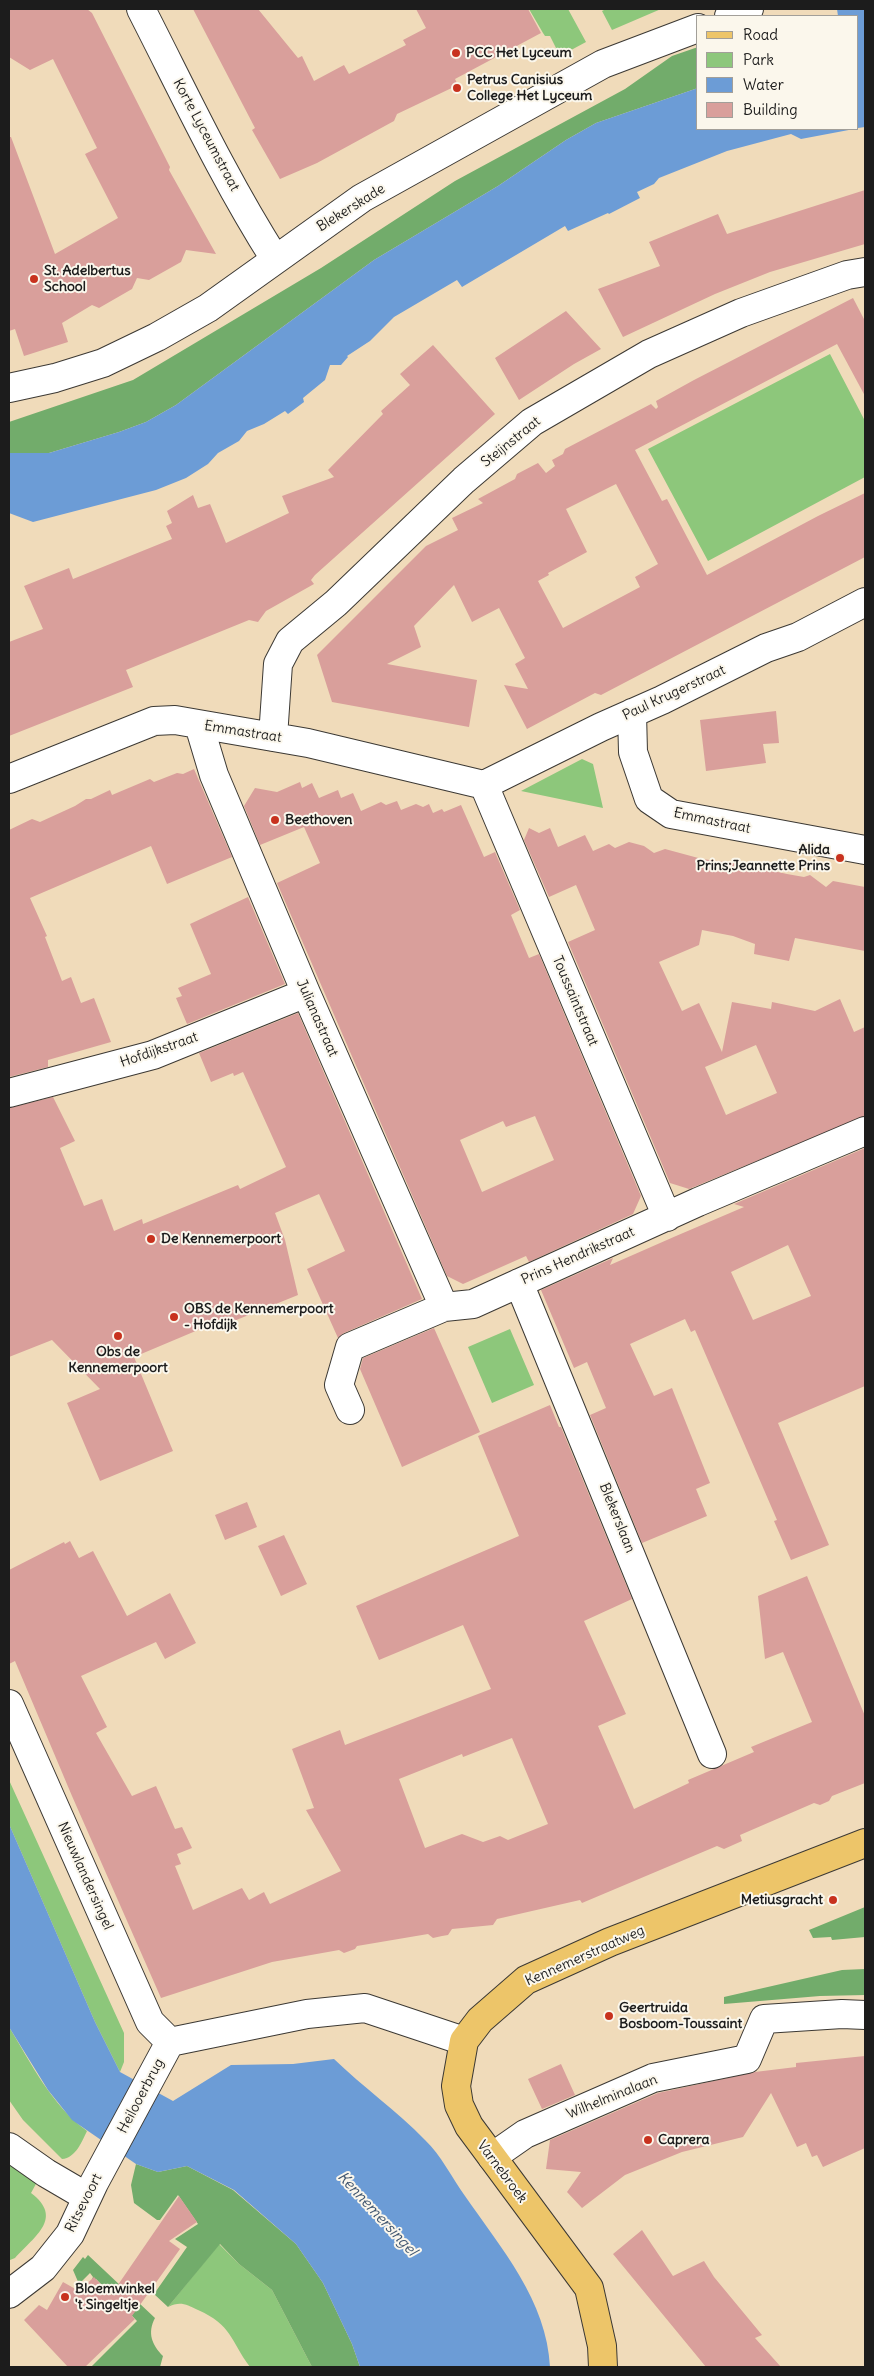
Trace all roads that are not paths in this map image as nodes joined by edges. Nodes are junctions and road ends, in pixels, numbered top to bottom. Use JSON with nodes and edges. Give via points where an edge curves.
{"nodes":[{"id":1,"x":141,"y":9,"type":"edge"},
{"id":2,"x":749,"y":9,"type":"edge"},
{"id":3,"x":731,"y":15,"type":"edge"},
{"id":4,"x":696,"y":29,"type":"edge"},
{"id":5,"x":275,"y":259,"type":"junction"},
{"id":6,"x":865,"y":272,"type":"edge"},
{"id":7,"x":9,"y":388,"type":"edge"},
{"id":8,"x":865,"y":602,"type":"edge"},
{"id":9,"x":632,"y":713,"type":"junction"},
{"id":10,"x":199,"y":725,"type":"junction"},
{"id":11,"x":273,"y":737,"type":"junction"},
{"id":12,"x":9,"y":779,"type":"edge"},
{"id":13,"x":484,"y":785,"type":"junction"},
{"id":14,"x":865,"y":850,"type":"edge"},
{"id":15,"x":306,"y":993,"type":"junction"},
{"id":16,"x":9,"y":1093,"type":"edge"},
{"id":17,"x":865,"y":1131,"type":"edge"},
{"id":18,"x":667,"y":1216,"type":"junction"},
{"id":19,"x":519,"y":1283,"type":"junction"},
{"id":20,"x":444,"y":1306,"type":"junction"},
{"id":21,"x":350,"y":1410,"type":"dead end"},
{"id":22,"x":9,"y":1704,"type":"edge"},
{"id":23,"x":712,"y":1754,"type":"dead end"},
{"id":24,"x":865,"y":1843,"type":"edge"},
{"id":25,"x":865,"y":2015,"type":"edge"},
{"id":26,"x":464,"y":2041,"type":"junction"},
{"id":27,"x":170,"y":2042,"type":"junction"},
{"id":28,"x":9,"y":2147,"type":"edge"},
{"id":29,"x":112,"y":2150,"type":"joint"},
{"id":30,"x":492,"y":2157,"type":"junction"},
{"id":31,"x":87,"y":2197,"type":"junction"},
{"id":32,"x":9,"y":2294,"type":"edge"},
{"id":33,"x":603,"y":2367,"type":"edge"}],
"edges":[{"from":1,"to":5,"type":"street","name":"Korte Lyceumstraat","via":[[214,153]]},
{"from":2,"to":3,"type":"street"},
{"from":4,"to":5,"type":"street","name":"Blekerskade","via":[[603,64],[362,198]]},
{"from":5,"to":7,"type":"street","name":"Blekerskade","via":[[208,308],[157,337],[103,363]]},
{"from":6,"to":11,"type":"street","name":"Steijnstraat","via":[[847,275],[741,313],[649,354],[532,422],[464,480],[336,603],[290,641],[278,664]]},
{"from":8,"to":9,"type":"street","name":"Paul Krugerstraat","via":[[798,638],[766,648]]},
{"from":9,"to":13,"type":"street","name":"Paul Krugerstraat"},
{"from":9,"to":14,"type":"street","name":"Emmastraat","via":[[633,752],[649,799],[671,814]]},
{"from":10,"to":11,"type":"street","name":"Emmastraat"},
{"from":10,"to":12,"type":"street","name":"Emmastraat","via":[[175,720],[154,721]]},
{"from":10,"to":15,"type":"street","name":"Julianastraat","via":[[214,775]]},
{"from":11,"to":13,"type":"street","name":"Emmastraat"},
{"from":13,"to":18,"type":"street","name":"Toussaintstraat"},
{"from":15,"to":16,"type":"street","name":"Hofdijkstraat","via":[[153,1055]]},
{"from":15,"to":20,"type":"street","name":"Julianastraat"},
{"from":17,"to":18,"type":"street","name":"Prins Hendrikstraat"},
{"from":18,"to":19,"type":"street","name":"Prins Hendrikstraat"},
{"from":19,"to":20,"type":"street","name":"Prins Hendrikstraat","via":[[473,1304]]},
{"from":19,"to":23,"type":"street","name":"Blekerslaan"},
{"from":20,"to":21,"type":"street","name":"Prins Hendrikstraat","via":[[350,1347],[340,1385]]},
{"from":22,"to":27,"type":"street","name":"Nieuwlandersingel","via":[[150,2022]]},
{"from":24,"to":26,"type":"main road","name":"Kennemerstraatweg","via":[[610,1942],[526,1980],[480,2020]]},
{"from":25,"to":30,"type":"street","name":"Wilhelminalaan","via":[[764,2019],[747,2059],[653,2078],[525,2134]]},
{"from":26,"to":27,"type":"street","via":[[365,2008],[307,2014]]},
{"from":26,"to":30,"type":"main road","name":"Varnebroek","via":[[456,2086],[459,2105],[468,2126]]},
{"from":27,"to":29,"type":"street","name":"Heilooerbrug"},
{"from":28,"to":31,"type":"street"},
{"from":29,"to":31,"type":"street","name":"Ritsevoort"},
{"from":30,"to":33,"type":"main road","name":"Varnebroek","via":[[589,2288],[602,2346]]},
{"from":31,"to":32,"type":"street","name":"Ritsevoort","via":[[70,2234],[43,2268]]}]}
